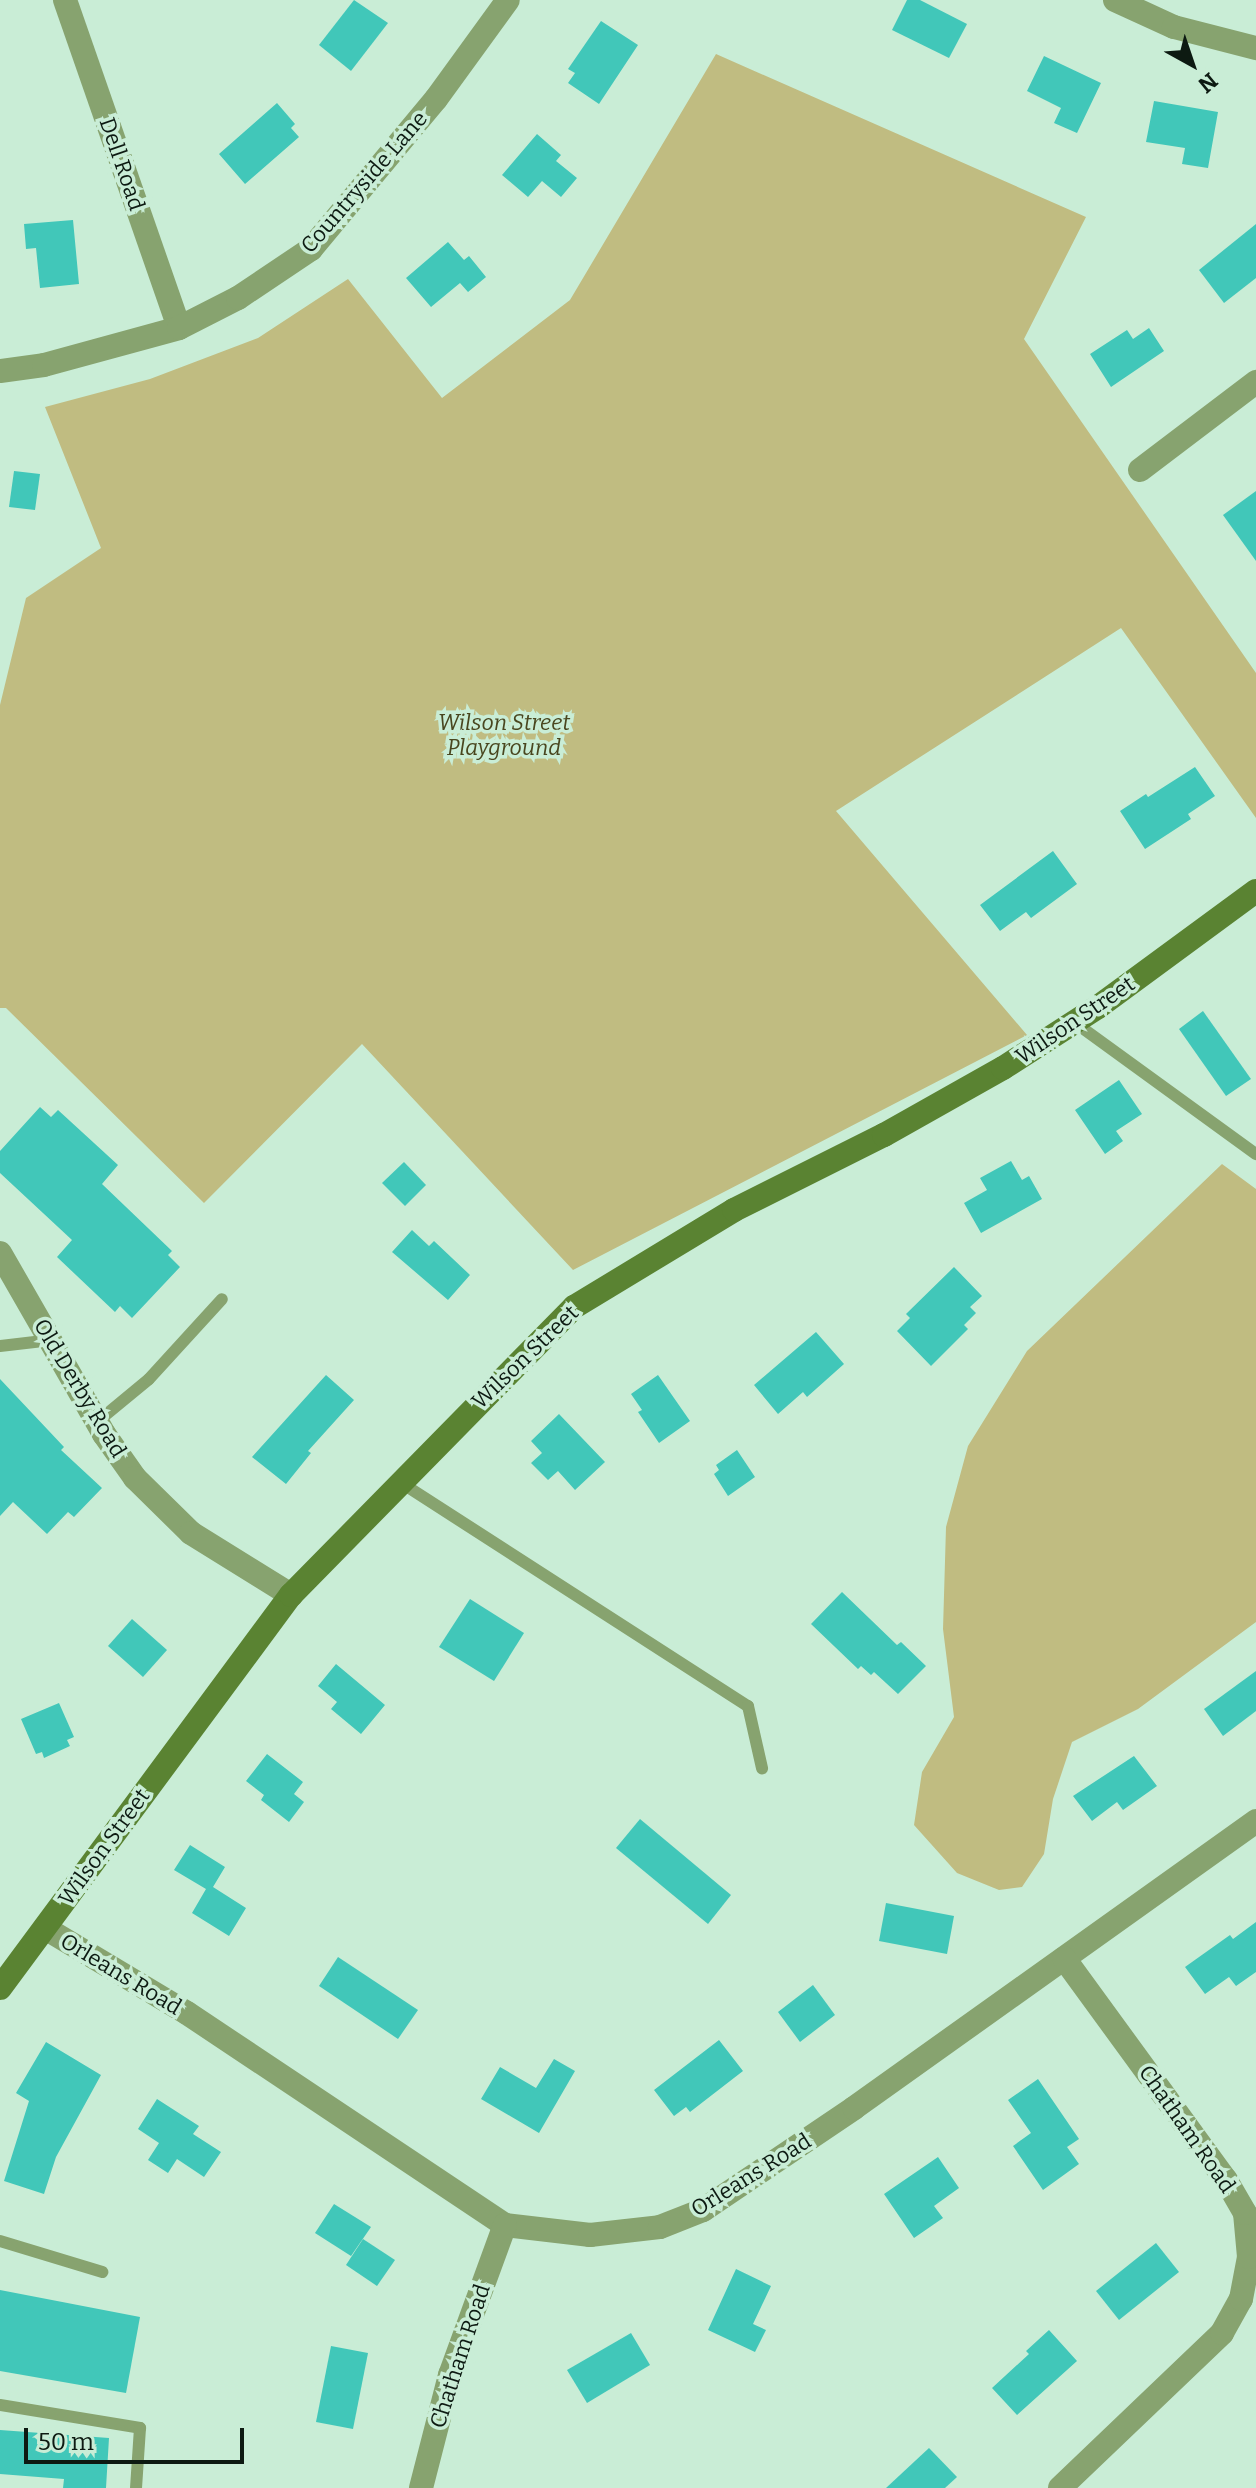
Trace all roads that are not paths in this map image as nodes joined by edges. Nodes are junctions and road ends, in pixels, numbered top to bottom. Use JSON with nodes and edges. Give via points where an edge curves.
{"nodes":[{"id":1,"x":65,"y":0,"type":"edge"},
{"id":2,"x":508,"y":0,"type":"edge"},
{"id":3,"x":1115,"y":0,"type":"edge"},
{"id":4,"x":1256,"y":48,"type":"edge"},
{"id":5,"x":179,"y":328,"type":"junction"},
{"id":6,"x":0,"y":371,"type":"edge"},
{"id":7,"x":1256,"y":382,"type":"edge"},
{"id":8,"x":1140,"y":470,"type":"dead end"},
{"id":9,"x":1256,"y":891,"type":"edge"},
{"id":10,"x":1074,"y":1022,"type":"junction"},
{"id":11,"x":1256,"y":1154,"type":"edge"},
{"id":12,"x":0,"y":1253,"type":"edge"},
{"id":13,"x":222,"y":1299,"type":"dead end"},
{"id":14,"x":52,"y":1340,"type":"junction"},
{"id":15,"x":0,"y":1346,"type":"edge"},
{"id":16,"x":97,"y":1422,"type":"junction"},
{"id":17,"x":400,"y":1482,"type":"junction"},
{"id":18,"x":291,"y":1595,"type":"junction"},
{"id":19,"x":762,"y":1768,"type":"dead end"},
{"id":20,"x":1256,"y":1821,"type":"edge"},
{"id":21,"x":45,"y":1928,"type":"junction"},
{"id":22,"x":1064,"y":1958,"type":"junction"},
{"id":23,"x":0,"y":1988,"type":"edge"},
{"id":24,"x":505,"y":2225,"type":"junction"},
{"id":25,"x":0,"y":2241,"type":"edge"},
{"id":26,"x":102,"y":2272,"type":"dead end"},
{"id":27,"x":0,"y":2405,"type":"edge"},
{"id":28,"x":136,"y":2488,"type":"edge"},
{"id":29,"x":421,"y":2488,"type":"edge"},
{"id":30,"x":1060,"y":2488,"type":"edge"}],
"edges":[{"from":1,"to":5,"type":"street","name":"Dell Road"},
{"from":2,"to":5,"type":"street","name":"Countryside Lane","via":[[436,99],[311,249],[238,298]]},
{"from":3,"to":4,"type":"street","via":[[1174,27]]},
{"from":5,"to":6,"type":"street","name":"Countryside Lane","via":[[44,365]]},
{"from":7,"to":8,"type":"street"},
{"from":9,"to":10,"type":"street","name":"Wilson Street"},
{"from":10,"to":11,"type":"lane"},
{"from":10,"to":17,"type":"street","name":"Wilson Street","via":[[884,1135],[734,1210],[574,1307]]},
{"from":12,"to":14,"type":"street","name":"Old Derby Road"},
{"from":13,"to":16,"type":"lane","via":[[149,1379]]},
{"from":14,"to":15,"type":"lane"},
{"from":14,"to":16,"type":"street","name":"Old Derby Road"},
{"from":16,"to":18,"type":"street","name":"Old Derby Road","via":[[135,1478],[191,1533]]},
{"from":17,"to":18,"type":"street","name":"Wilson Street"},
{"from":17,"to":19,"type":"lane","via":[[748,1706]]},
{"from":18,"to":21,"type":"street","name":"Wilson Street"},
{"from":20,"to":22,"type":"street","name":"Orleans Road"},
{"from":21,"to":23,"type":"street","name":"Wilson Street"},
{"from":21,"to":24,"type":"street","name":"Orleans Road","via":[[187,2013]]},
{"from":22,"to":24,"type":"street","name":"Orleans Road","via":[[703,2210],[660,2227],[590,2235]]},
{"from":22,"to":30,"type":"street","name":"Chatham Road","via":[[1225,2179],[1245,2213],[1249,2257],[1241,2299],[1222,2333]]},
{"from":24,"to":29,"type":"street","name":"Chatham Road","via":[[450,2375]]},
{"from":25,"to":26,"type":"lane"},
{"from":27,"to":28,"type":"lane","via":[[140,2428]]}]}
